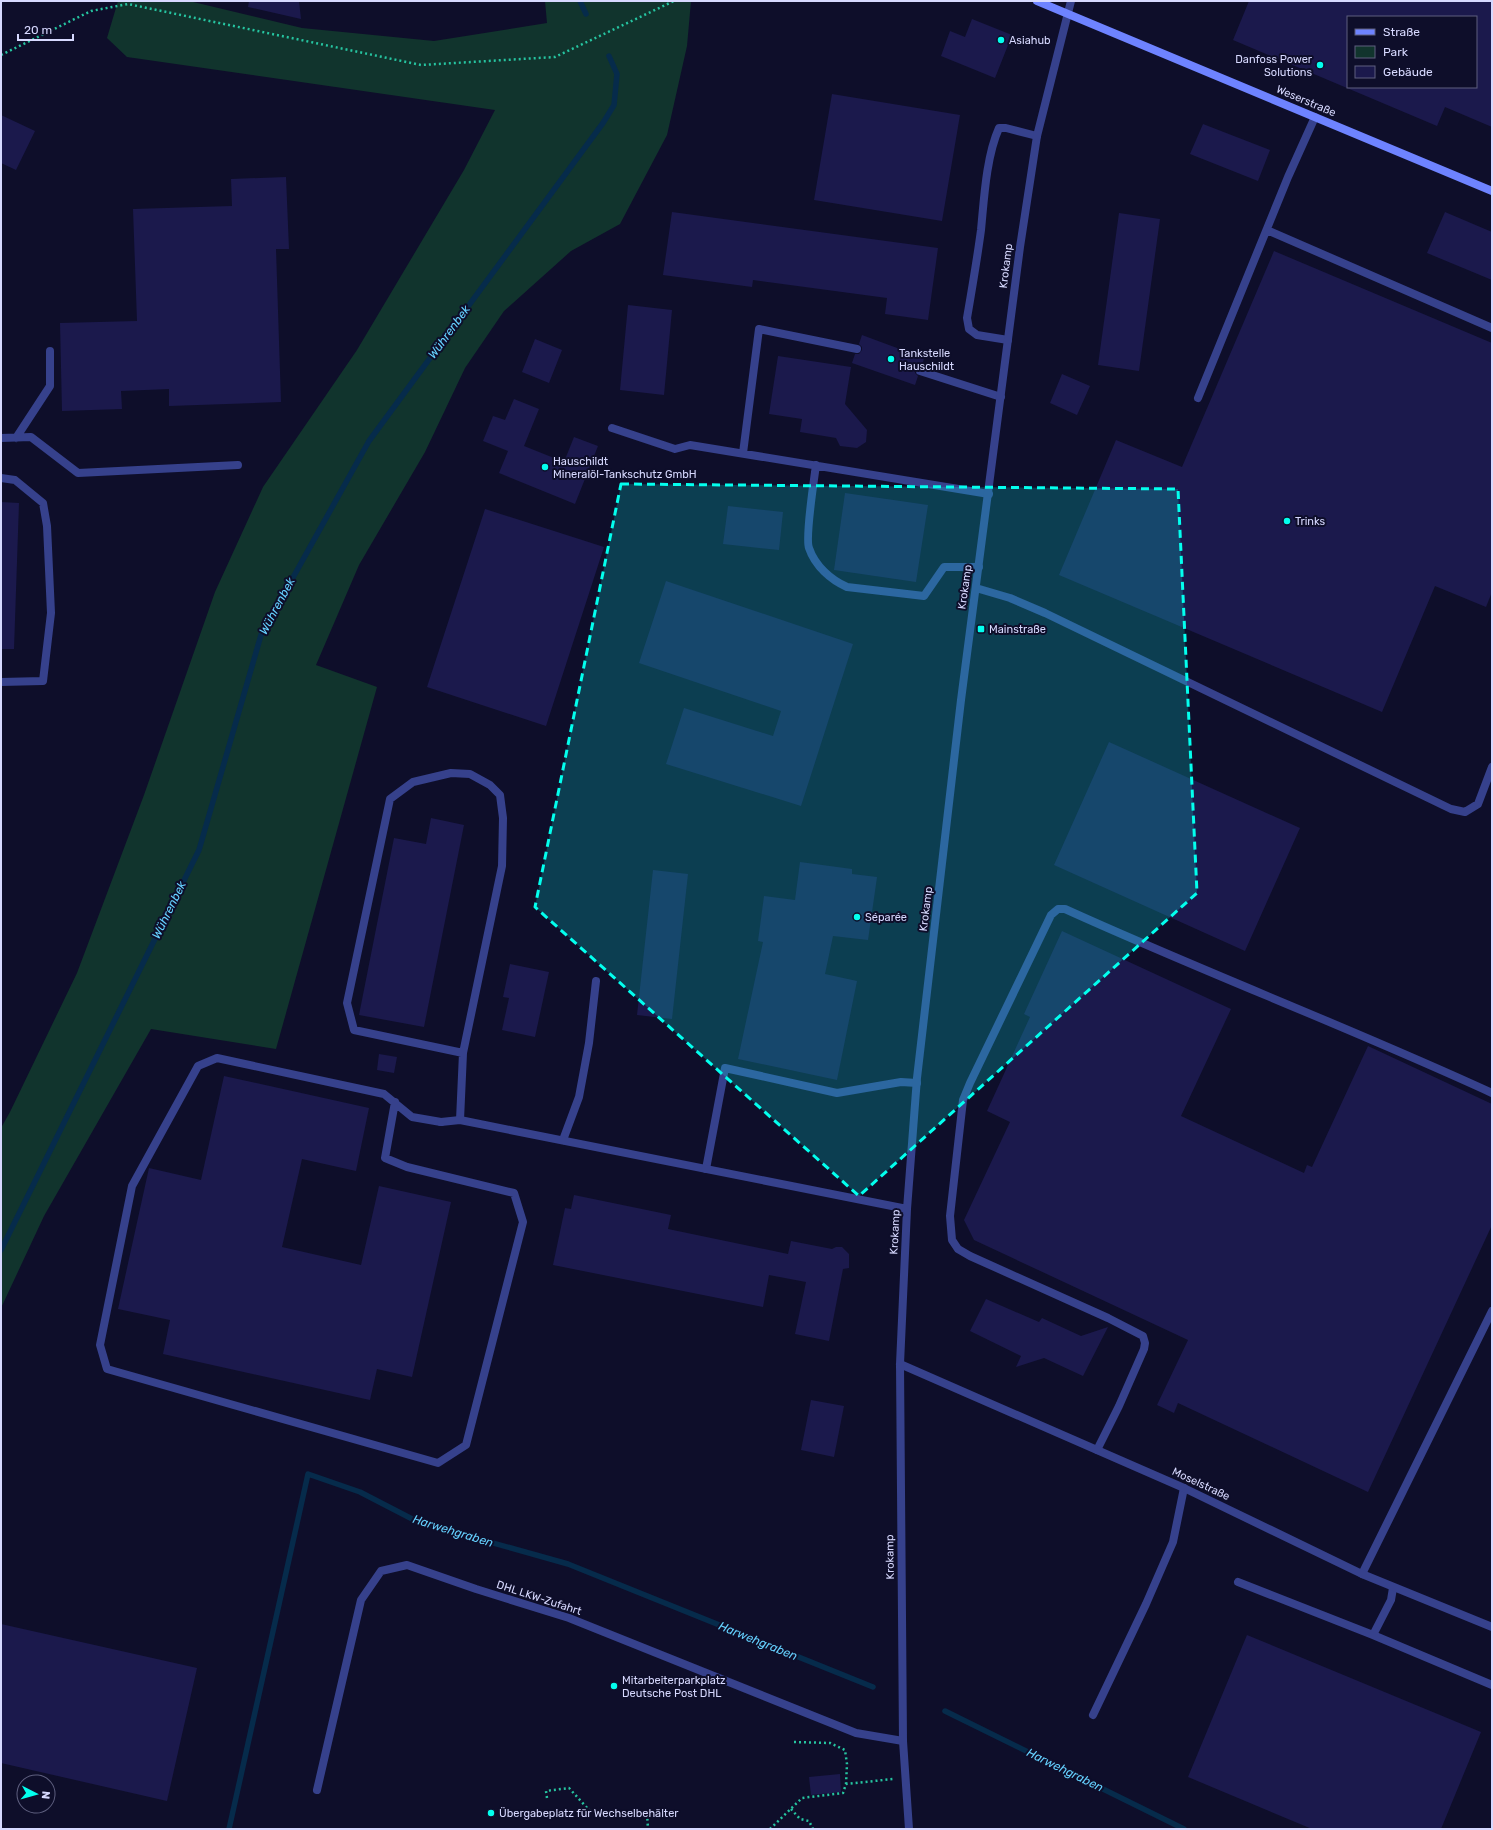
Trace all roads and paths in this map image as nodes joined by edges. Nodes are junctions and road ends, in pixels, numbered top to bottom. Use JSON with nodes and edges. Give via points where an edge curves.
{"nodes":[{"id":1,"x":674,"y":1,"type":"edge"},
{"id":2,"x":1037,"y":1,"type":"edge"},
{"id":3,"x":1071,"y":1,"type":"edge"},
{"id":4,"x":1068,"y":13,"type":"junction"},
{"id":5,"x":1,"y":55,"type":"edge"},
{"id":6,"x":1315,"y":117,"type":"junction"},
{"id":7,"x":1036,"y":136,"type":"junction"},
{"id":8,"x":1492,"y":191,"type":"edge"},
{"id":9,"x":1267,"y":230,"type":"junction"},
{"id":10,"x":1492,"y":328,"type":"edge"},
{"id":11,"x":1008,"y":340,"type":"junction"},
{"id":12,"x":857,"y":349,"type":"dead end"},
{"id":13,"x":50,"y":351,"type":"dead end"},
{"id":14,"x":920,"y":371,"type":"dead end"},
{"id":15,"x":1001,"y":397,"type":"junction"},
{"id":16,"x":1198,"y":398,"type":"dead end"},
{"id":17,"x":612,"y":428,"type":"dead end"},
{"id":18,"x":1,"y":438,"type":"edge"},
{"id":19,"x":16,"y":438,"type":"junction"},
{"id":20,"x":743,"y":453,"type":"junction"},
{"id":21,"x":238,"y":465,"type":"dead end"},
{"id":22,"x":816,"y":465,"type":"junction"},
{"id":23,"x":1,"y":478,"type":"edge"},
{"id":24,"x":989,"y":494,"type":"junction"},
{"id":25,"x":979,"y":567,"type":"junction"},
{"id":26,"x":976,"y":588,"type":"junction"},
{"id":27,"x":1,"y":682,"type":"edge"},
{"id":28,"x":1492,"y":767,"type":"edge"},
{"id":29,"x":596,"y":982,"type":"dead end"},
{"id":30,"x":463,"y":1053,"type":"junction"},
{"id":31,"x":917,"y":1083,"type":"junction"},
{"id":32,"x":1492,"y":1093,"type":"edge"},
{"id":33,"x":394,"y":1102,"type":"junction"},
{"id":34,"x":460,"y":1120,"type":"junction"},
{"id":35,"x":563,"y":1140,"type":"junction"},
{"id":36,"x":706,"y":1169,"type":"junction"},
{"id":37,"x":907,"y":1209,"type":"junction"},
{"id":38,"x":1492,"y":1311,"type":"edge"},
{"id":39,"x":900,"y":1364,"type":"junction"},
{"id":40,"x":1097,"y":1450,"type":"junction"},
{"id":41,"x":1184,"y":1488,"type":"junction"},
{"id":42,"x":1362,"y":1574,"type":"junction"},
{"id":43,"x":1238,"y":1582,"type":"dead end"},
{"id":44,"x":1393,"y":1588,"type":"junction"},
{"id":45,"x":1492,"y":1627,"type":"edge"},
{"id":46,"x":1373,"y":1635,"type":"junction"},
{"id":47,"x":1492,"y":1685,"type":"edge"},
{"id":48,"x":1093,"y":1715,"type":"dead end"},
{"id":49,"x":903,"y":1741,"type":"junction"},
{"id":50,"x":794,"y":1742,"type":"dead end"},
{"id":51,"x":905,"y":1778,"type":"junction"},
{"id":52,"x":846,"y":1784,"type":"junction"},
{"id":53,"x":317,"y":1790,"type":"dead end"},
{"id":54,"x":547,"y":1798,"type":"dead end"},
{"id":55,"x":790,"y":1809,"type":"junction"},
{"id":56,"x":648,"y":1829,"type":"edge"},
{"id":57,"x":770,"y":1829,"type":"edge"},
{"id":58,"x":813,"y":1829,"type":"edge"},
{"id":59,"x":909,"y":1829,"type":"edge"}],
"edges":[{"from":1,"to":5,"type":"path","via":[[555,57],[421,64],[128,4],[91,11]]},
{"from":2,"to":4,"type":"street","name":"Weserstraße"},
{"from":3,"to":4,"type":"street","name":"Krokamp"},
{"from":4,"to":6,"type":"street","name":"Weserstraße"},
{"from":4,"to":7,"type":"street","name":"Krokamp"},
{"from":6,"to":8,"type":"street","name":"Weserstraße"},
{"from":6,"to":9,"type":"street"},
{"from":7,"to":11,"type":"street","name":"Krokamp"},
{"from":7,"to":11,"type":"street","via":[[998,128],[987,179],[967,318],[969,329],[976,335]]},
{"from":9,"to":10,"type":"street"},
{"from":9,"to":16,"type":"street"},
{"from":11,"to":15,"type":"street","name":"Krokamp"},
{"from":12,"to":20,"type":"street","via":[[759,329]]},
{"from":13,"to":19,"type":"street","via":[[50,386]]},
{"from":14,"to":15,"type":"street"},
{"from":15,"to":24,"type":"street","name":"Krokamp"},
{"from":17,"to":20,"type":"street","via":[[674,449],[690,445]]},
{"from":18,"to":19,"type":"street"},
{"from":19,"to":21,"type":"street","via":[[32,437],[78,473]]},
{"from":20,"to":22,"type":"street"},
{"from":22,"to":24,"type":"street"},
{"from":22,"to":25,"type":"street","via":[[808,547],[826,574],[835,582],[847,587],[924,596],[944,567]]},
{"from":23,"to":27,"type":"street","via":[[15,480],[43,503],[47,526],[50,613],[43,682]]},
{"from":24,"to":25,"type":"street","name":"Krokamp"},
{"from":25,"to":26,"type":"street","name":"Krokamp"},
{"from":26,"to":28,"type":"street","via":[[1010,598],[1045,613],[1451,809],[1465,812],[1478,804]]},
{"from":26,"to":31,"type":"street","name":"Krokamp"},
{"from":29,"to":35,"type":"street","via":[[579,1098]]},
{"from":30,"to":30,"type":"street","via":[[502,866],[503,818],[500,795],[490,785],[470,774],[451,773],[413,782],[390,798],[347,1003],[354,1030]]},
{"from":30,"to":34,"type":"street"},
{"from":31,"to":36,"type":"street","via":[[901,1082],[837,1093],[725,1068]]},
{"from":31,"to":37,"type":"street","name":"Krokamp"},
{"from":32,"to":40,"type":"street","via":[[1064,909],[1058,909],[1051,915],[963,1100],[950,1216],[952,1240],[958,1249],[970,1256],[1143,1336],[1144,1349]]},
{"from":33,"to":33,"type":"street","via":[[384,1094],[217,1058],[198,1066],[132,1186],[100,1344],[107,1369],[438,1463],[466,1446],[523,1222],[514,1193],[407,1167],[385,1158]]},
{"from":33,"to":34,"type":"street","via":[[412,1117],[441,1122]]},
{"from":34,"to":35,"type":"street"},
{"from":35,"to":36,"type":"street"},
{"from":36,"to":37,"type":"street"},
{"from":37,"to":39,"type":"street","name":"Krokamp"},
{"from":38,"to":42,"type":"street"},
{"from":39,"to":40,"type":"street","name":"Moselstraße"},
{"from":39,"to":49,"type":"street","name":"Krokamp"},
{"from":40,"to":41,"type":"street","name":"Moselstraße"},
{"from":41,"to":42,"type":"street","name":"Moselstraße"},
{"from":41,"to":48,"type":"street","via":[[1173,1542]]},
{"from":42,"to":44,"type":"street","name":"Moselstraße"},
{"from":43,"to":46,"type":"street"},
{"from":44,"to":45,"type":"street","name":"Moselstraße"},
{"from":44,"to":46,"type":"street","via":[[1391,1600]]},
{"from":46,"to":47,"type":"street"},
{"from":49,"to":51,"type":"street","name":"Krokamp"},
{"from":49,"to":53,"type":"street","name":"DHL LKW-Zufahrt","via":[[856,1733],[569,1618],[407,1565],[381,1571],[361,1600]]},
{"from":50,"to":52,"type":"path","via":[[830,1743],[845,1750]]},
{"from":51,"to":52,"type":"path"},
{"from":51,"to":59,"type":"street","name":"Krokamp"},
{"from":52,"to":55,"type":"path","via":[[843,1794],[802,1798]]},
{"from":54,"to":56,"type":"path","via":[[546,1791],[569,1788],[589,1810],[611,1817],[647,1813]]},
{"from":55,"to":57,"type":"path"},
{"from":55,"to":58,"type":"path","via":[[800,1820],[809,1821]]}]}
